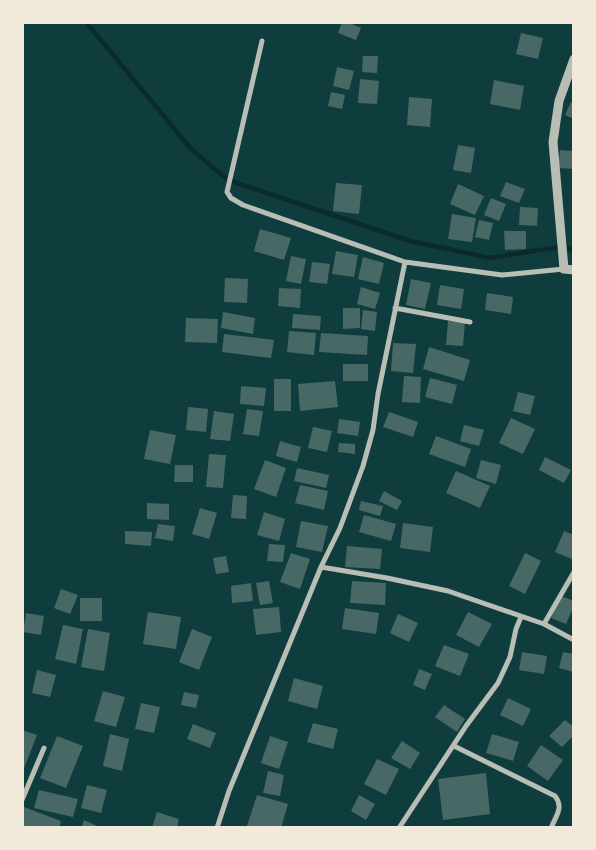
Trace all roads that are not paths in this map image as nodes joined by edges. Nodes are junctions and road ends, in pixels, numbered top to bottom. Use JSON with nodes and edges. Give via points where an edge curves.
{"nodes":[{"id":1,"x":262,"y":42,"type":"dead end"},
{"id":2,"x":574,"y":59,"type":"edge"},
{"id":3,"x":405,"y":262,"type":"junction"},
{"id":4,"x":567,"y":268,"type":"edge"},
{"id":5,"x":395,"y":308,"type":"junction"},
{"id":6,"x":470,"y":322,"type":"dead end"},
{"id":7,"x":321,"y":567,"type":"junction"},
{"id":8,"x":574,"y":572,"type":"edge"},
{"id":9,"x":521,"y":617,"type":"junction"},
{"id":10,"x":544,"y":624,"type":"junction"},
{"id":11,"x":574,"y":640,"type":"edge"},
{"id":12,"x":454,"y":746,"type":"junction"},
{"id":13,"x":44,"y":748,"type":"dead end"},
{"id":14,"x":22,"y":800,"type":"edge"},
{"id":15,"x":217,"y":828,"type":"edge"},
{"id":16,"x":399,"y":828,"type":"edge"},
{"id":17,"x":551,"y":828,"type":"edge"}],
"edges":[{"from":1,"to":3,"type":"street","via":[[227,192],[242,205]]},
{"from":2,"to":4,"type":"street","via":[[559,101],[554,142],[562,244]]},
{"from":3,"to":4,"type":"street","via":[[502,275]]},
{"from":3,"to":5,"type":"street"},
{"from":5,"to":6,"type":"street"},
{"from":5,"to":7,"type":"street","via":[[373,430],[363,466],[340,528]]},
{"from":7,"to":9,"type":"street","via":[[448,591]]},
{"from":7,"to":15,"type":"street","via":[[229,791]]},
{"from":8,"to":10,"type":"street"},
{"from":9,"to":10,"type":"street"},
{"from":9,"to":12,"type":"street","via":[[510,657],[498,683]]},
{"from":10,"to":11,"type":"street"},
{"from":12,"to":16,"type":"street"},
{"from":12,"to":17,"type":"street","via":[[555,796],[560,808]]},
{"from":13,"to":14,"type":"street"}]}
